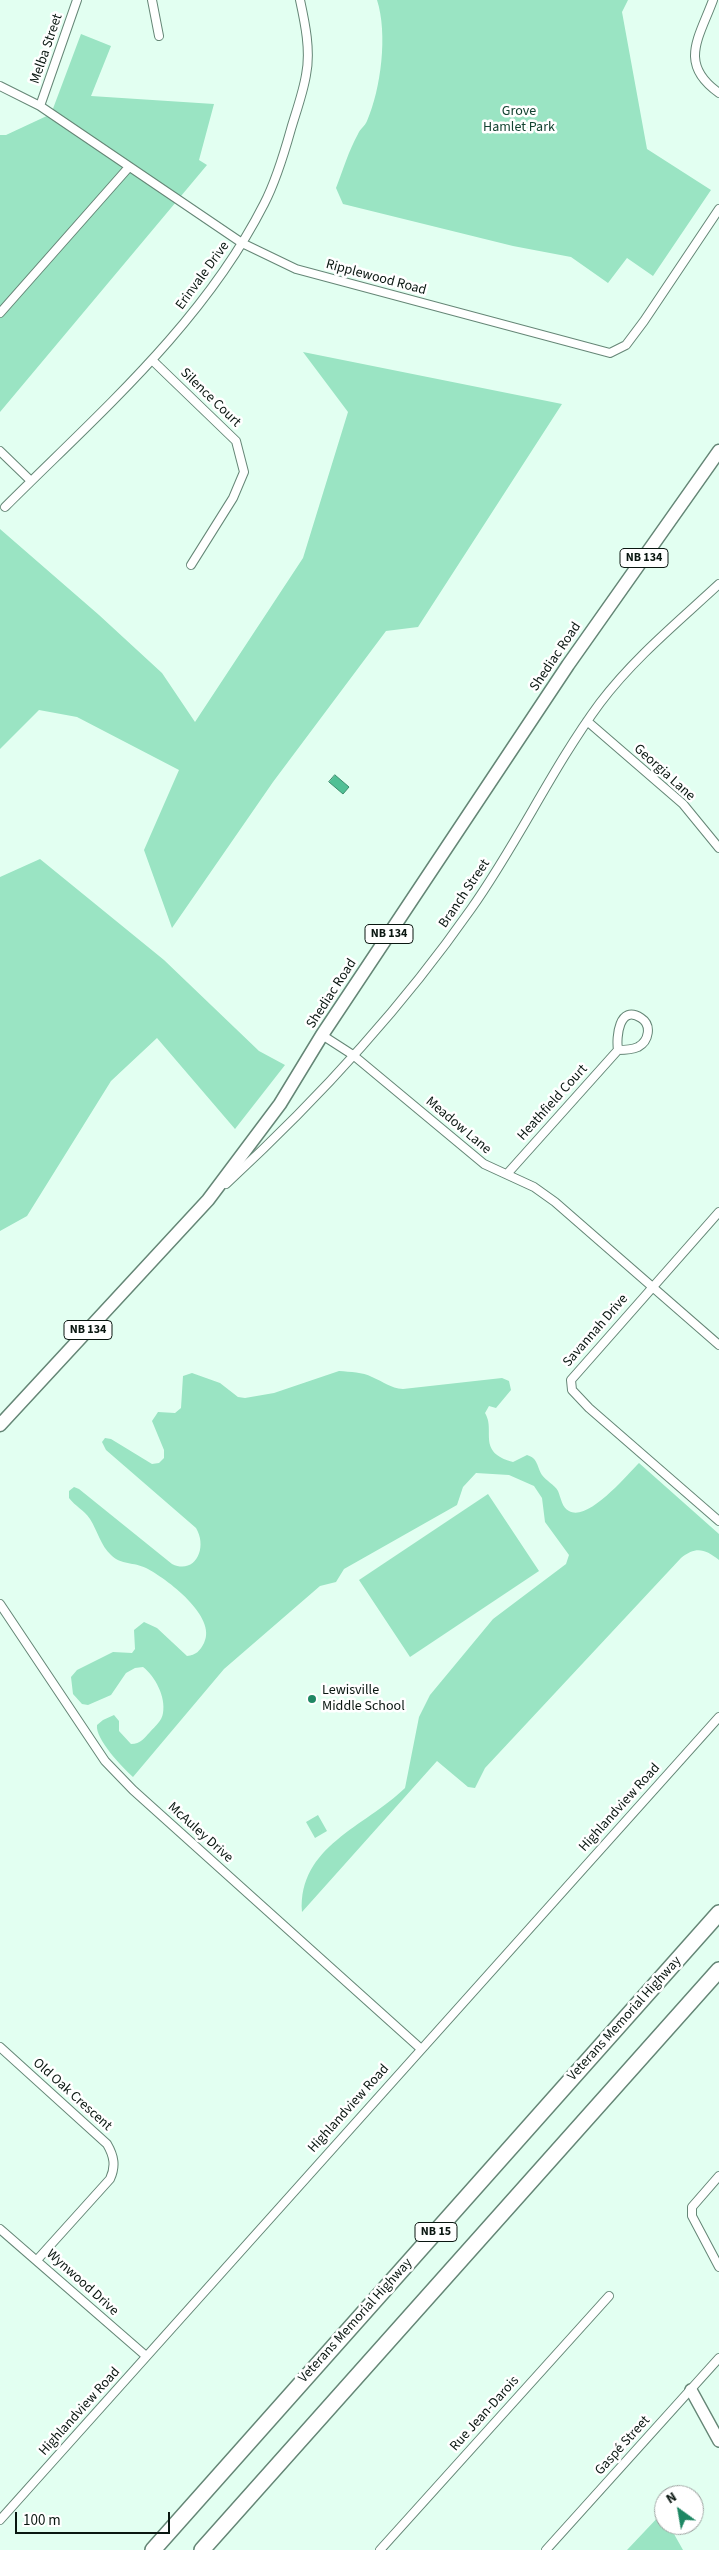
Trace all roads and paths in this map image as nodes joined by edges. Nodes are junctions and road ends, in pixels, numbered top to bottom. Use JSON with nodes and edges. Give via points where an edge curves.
{"nodes":[{"id":1,"x":77,"y":0,"type":"edge"},
{"id":2,"x":152,"y":0,"type":"edge"},
{"id":3,"x":300,"y":0,"type":"edge"},
{"id":4,"x":713,"y":0,"type":"edge"},
{"id":5,"x":159,"y":36,"type":"dead end"},
{"id":6,"x":0,"y":86,"type":"edge"},
{"id":7,"x":719,"y":93,"type":"edge"},
{"id":8,"x":40,"y":106,"type":"junction"},
{"id":9,"x":129,"y":167,"type":"junction"},
{"id":10,"x":719,"y":209,"type":"edge"},
{"id":11,"x":242,"y":243,"type":"junction"},
{"id":12,"x":0,"y":314,"type":"edge"},
{"id":13,"x":152,"y":360,"type":"junction"},
{"id":14,"x":0,"y":451,"type":"edge"},
{"id":15,"x":719,"y":452,"type":"edge"},
{"id":16,"x":31,"y":481,"type":"junction"},
{"id":17,"x":5,"y":507,"type":"dead end"},
{"id":18,"x":191,"y":565,"type":"dead end"},
{"id":19,"x":719,"y":584,"type":"edge"},
{"id":20,"x":587,"y":721,"type":"junction"},
{"id":21,"x":719,"y":848,"type":"edge"},
{"id":22,"x":322,"y":1035,"type":"junction"},
{"id":23,"x":618,"y":1050,"type":"junction"},
{"id":24,"x":353,"y":1055,"type":"junction"},
{"id":25,"x":507,"y":1174,"type":"junction"},
{"id":26,"x":208,"y":1200,"type":"junction"},
{"id":27,"x":719,"y":1212,"type":"edge"},
{"id":28,"x":651,"y":1287,"type":"junction"},
{"id":29,"x":719,"y":1345,"type":"edge"},
{"id":30,"x":0,"y":1425,"type":"edge"},
{"id":31,"x":719,"y":1521,"type":"edge"},
{"id":32,"x":0,"y":1604,"type":"edge"},
{"id":33,"x":719,"y":1717,"type":"edge"},
{"id":34,"x":719,"y":1913,"type":"edge"},
{"id":35,"x":719,"y":1970,"type":"edge"},
{"id":36,"x":0,"y":2047,"type":"edge"},
{"id":37,"x":420,"y":2048,"type":"junction"},
{"id":38,"x":719,"y":2176,"type":"edge"},
{"id":39,"x":0,"y":2229,"type":"edge"},
{"id":40,"x":37,"y":2260,"type":"junction"},
{"id":41,"x":719,"y":2267,"type":"edge"},
{"id":42,"x":609,"y":2296,"type":"dead end"},
{"id":43,"x":146,"y":2356,"type":"junction"},
{"id":44,"x":719,"y":2358,"type":"edge"},
{"id":45,"x":691,"y":2390,"type":"junction"},
{"id":46,"x":719,"y":2441,"type":"edge"},
{"id":47,"x":0,"y":2520,"type":"edge"},
{"id":48,"x":153,"y":2550,"type":"edge"},
{"id":49,"x":202,"y":2550,"type":"edge"},
{"id":50,"x":380,"y":2550,"type":"edge"},
{"id":51,"x":546,"y":2550,"type":"edge"}],
"edges":[{"from":1,"to":8,"type":"street","name":"Melba Street"},
{"from":2,"to":5,"type":"street"},
{"from":3,"to":11,"type":"street","name":"Erinvale Drive","via":[[306,29],[307,74],[265,203]]},
{"from":4,"to":7,"type":"street","via":[[697,44],[695,62],[700,76]]},
{"from":6,"to":8,"type":"street","name":"Ripplewood Road"},
{"from":8,"to":9,"type":"street","name":"Ripplewood Road"},
{"from":9,"to":11,"type":"street","name":"Ripplewood Road"},
{"from":9,"to":12,"type":"street"},
{"from":10,"to":11,"type":"street","name":"Ripplewood Road","via":[[626,345],[610,353],[296,269]]},
{"from":11,"to":13,"type":"street","name":"Erinvale Drive","via":[[205,296]]},
{"from":13,"to":16,"type":"street","name":"Erinvale Drive"},
{"from":13,"to":18,"type":"street","name":"Silence Court","via":[[236,441],[244,472],[234,498]]},
{"from":14,"to":16,"type":"street"},
{"from":15,"to":22,"type":"main road","name":"Shediac Road","number":"NB 134","via":[[568,665]]},
{"from":16,"to":17,"type":"street","name":"Erinvale Drive"},
{"from":19,"to":20,"type":"street","name":"Branch Street","via":[[644,653]]},
{"from":20,"to":21,"type":"street","name":"Georgia Lane","via":[[683,804]]},
{"from":20,"to":24,"type":"street","name":"Branch Street","via":[[472,907],[437,955]]},
{"from":22,"to":24,"type":"street","name":"Meadow Lane"},
{"from":22,"to":26,"type":"main road","name":"Shediac Road","number":"NB 134","via":[[280,1104]]},
{"from":23,"to":23,"type":"street","via":[[630,1050],[646,1040],[648,1031],[642,1019],[635,1016],[621,1021],[617,1029]]},
{"from":23,"to":25,"type":"street","name":"Heathfield Court"},
{"from":24,"to":25,"type":"street","name":"Meadow Lane","via":[[484,1164]]},
{"from":24,"to":26,"type":"street","name":"Branch Street","via":[[282,1132]]},
{"from":25,"to":28,"type":"street","name":"Meadow Lane","via":[[555,1202]]},
{"from":26,"to":30,"type":"main road","name":"Shediac Road","number":"NB 134"},
{"from":27,"to":28,"type":"street","name":"Savannah Drive"},
{"from":28,"to":29,"type":"street","name":"Meadow Lane"},
{"from":28,"to":31,"type":"street","name":"Savannah Drive","via":[[574,1373],[572,1390],[648,1462]]},
{"from":32,"to":37,"type":"street","name":"McAuley Drive","via":[[105,1761],[133,1790]]},
{"from":33,"to":37,"type":"street","name":"Highlandview Road"},
{"from":34,"to":48,"type":"highway","name":"Veterans Memorial Highway","number":"NB 15"},
{"from":35,"to":49,"type":"highway","number":"NB 15"},
{"from":36,"to":40,"type":"street","name":"Old Oak Crescent","via":[[107,2144],[114,2160],[110,2179]]},
{"from":37,"to":43,"type":"street","name":"Highlandview Road"},
{"from":38,"to":41,"type":"street","via":[[692,2207],[692,2216]]},
{"from":39,"to":40,"type":"street","name":"Wynwood Drive"},
{"from":40,"to":43,"type":"street","name":"Wynwood Drive"},
{"from":42,"to":50,"type":"street","name":"Rue Jean-Darois"},
{"from":43,"to":47,"type":"street","name":"Highlandview Road"},
{"from":44,"to":45,"type":"street","name":"Gaspé Street"},
{"from":45,"to":46,"type":"street"},
{"from":45,"to":51,"type":"street","name":"Gaspé Street"}]}
